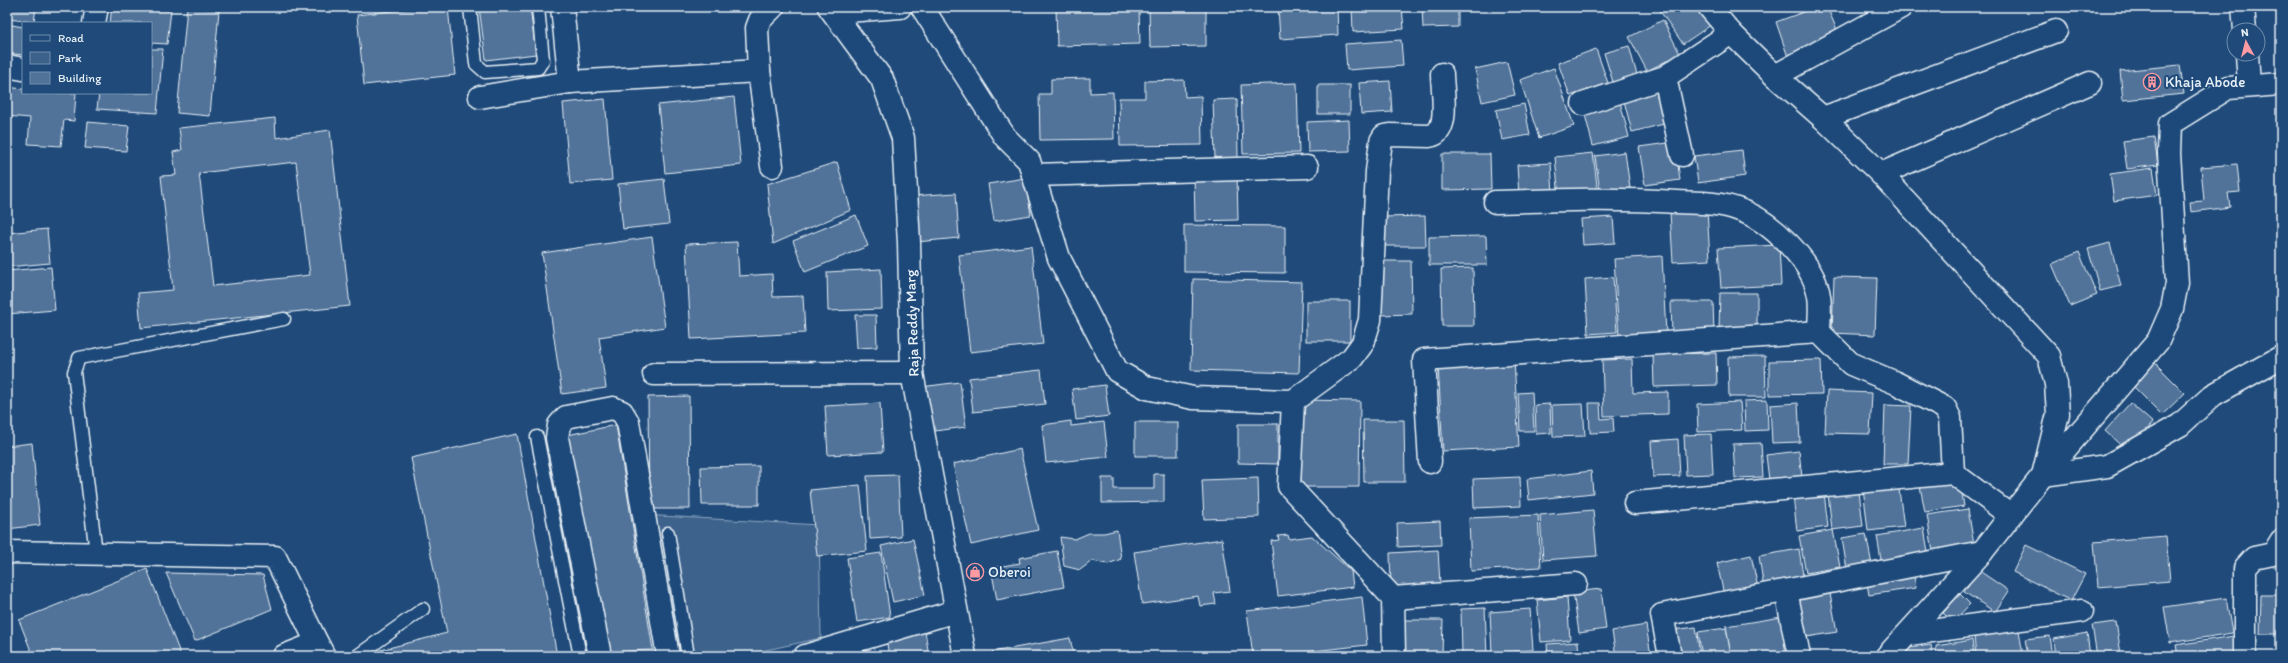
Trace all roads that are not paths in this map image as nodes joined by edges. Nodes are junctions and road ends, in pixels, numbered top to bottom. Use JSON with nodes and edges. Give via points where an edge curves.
{"nodes":[{"id":1,"x":97,"y":7,"type":"edge"},
{"id":2,"x":470,"y":7,"type":"edge"},
{"id":3,"x":538,"y":7,"type":"edge"},
{"id":4,"x":562,"y":7,"type":"edge"},
{"id":5,"x":774,"y":7,"type":"edge"},
{"id":6,"x":900,"y":7,"type":"edge"},
{"id":7,"x":922,"y":7,"type":"edge"},
{"id":8,"x":1710,"y":7,"type":"edge"},
{"id":9,"x":1901,"y":7,"type":"edge"},
{"id":10,"x":2243,"y":7,"type":"edge"},
{"id":11,"x":831,"y":10,"type":"edge"},
{"id":12,"x":94,"y":22,"type":"edge"},
{"id":13,"x":2244,"y":22,"type":"edge"},
{"id":14,"x":2056,"y":31,"type":"dead end"},
{"id":15,"x":1731,"y":33,"type":"junction"},
{"id":16,"x":2248,"y":62,"type":"edge"},
{"id":17,"x":7,"y":66,"type":"edge"},
{"id":18,"x":22,"y":69,"type":"edge"},
{"id":19,"x":759,"y":71,"type":"junction"},
{"id":20,"x":1442,"y":74,"type":"dead end"},
{"id":21,"x":1775,"y":76,"type":"junction"},
{"id":22,"x":1665,"y":77,"type":"junction"},
{"id":23,"x":570,"y":82,"type":"junction"},
{"id":24,"x":2090,"y":84,"type":"dead end"},
{"id":25,"x":2281,"y":84,"type":"edge"},
{"id":26,"x":2249,"y":86,"type":"junction"},
{"id":27,"x":480,"y":97,"type":"dead end"},
{"id":28,"x":1583,"y":104,"type":"dead end"},
{"id":29,"x":1823,"y":118,"type":"junction"},
{"id":30,"x":1682,"y":156,"type":"dead end"},
{"id":31,"x":772,"y":166,"type":"dead end"},
{"id":32,"x":1307,"y":167,"type":"dead end"},
{"id":33,"x":1881,"y":174,"type":"junction"},
{"id":34,"x":1033,"y":175,"type":"junction"},
{"id":35,"x":1495,"y":202,"type":"dead end"},
{"id":36,"x":284,"y":319,"type":"dead end"},
{"id":37,"x":1819,"y":332,"type":"junction"},
{"id":38,"x":2281,"y":357,"type":"edge"},
{"id":39,"x":654,"y":374,"type":"dead end"},
{"id":40,"x":912,"y":374,"type":"junction"},
{"id":41,"x":1293,"y":401,"type":"junction"},
{"id":42,"x":537,"y":437,"type":"dead end"},
{"id":43,"x":1430,"y":462,"type":"dead end"},
{"id":44,"x":1953,"y":473,"type":"junction"},
{"id":45,"x":2043,"y":475,"type":"junction"},
{"id":46,"x":1635,"y":503,"type":"dead end"},
{"id":47,"x":2011,"y":516,"type":"junction"},
{"id":48,"x":668,"y":533,"type":"dead end"},
{"id":49,"x":2281,"y":541,"type":"edge"},
{"id":50,"x":7,"y":552,"type":"edge"},
{"id":51,"x":1982,"y":552,"type":"junction"},
{"id":52,"x":96,"y":553,"type":"junction"},
{"id":53,"x":1576,"y":584,"type":"dead end"},
{"id":54,"x":1786,"y":591,"type":"junction"},
{"id":55,"x":1393,"y":598,"type":"junction"},
{"id":56,"x":423,"y":609,"type":"dead end"},
{"id":57,"x":2082,"y":611,"type":"dead end"},
{"id":58,"x":956,"y":612,"type":"junction"},
{"id":59,"x":1909,"y":634,"type":"junction"},
{"id":60,"x":320,"y":649,"type":"edge"},
{"id":61,"x":284,"y":656,"type":"edge"},
{"id":62,"x":357,"y":656,"type":"edge"},
{"id":63,"x":580,"y":656,"type":"edge"},
{"id":64,"x":600,"y":656,"type":"edge"},
{"id":65,"x":668,"y":656,"type":"edge"},
{"id":66,"x":688,"y":656,"type":"edge"},
{"id":67,"x":805,"y":656,"type":"edge"},
{"id":68,"x":964,"y":656,"type":"edge"},
{"id":69,"x":1394,"y":656,"type":"edge"},
{"id":70,"x":1670,"y":656,"type":"edge"},
{"id":71,"x":1799,"y":656,"type":"edge"},
{"id":72,"x":1887,"y":656,"type":"edge"},
{"id":73,"x":2245,"y":656,"type":"edge"}],
"edges":[{"from":1,"to":12,"type":"street"},
{"from":2,"to":3,"type":"lane","via":[[476,64],[485,72],[538,68],[541,65],[543,60]]},
{"from":4,"to":23,"type":"street"},
{"from":5,"to":19,"type":"street","via":[[760,20],[756,28]]},
{"from":6,"to":11,"type":"street"},
{"from":7,"to":34,"type":"street","via":[[1005,137],[1029,160]]},
{"from":8,"to":15,"type":"street"},
{"from":9,"to":21,"type":"street"},
{"from":10,"to":13,"type":"street"},
{"from":11,"to":40,"type":"street","name":"Raja Reddy Marg","via":[[882,79],[903,138]]},
{"from":14,"to":29,"type":"street"},
{"from":15,"to":21,"type":"street"},
{"from":15,"to":22,"type":"street"},
{"from":16,"to":26,"type":"street"},
{"from":17,"to":18,"type":"street"},
{"from":19,"to":23,"type":"street"},
{"from":19,"to":31,"type":"street"},
{"from":20,"to":41,"type":"street","via":[[1444,118],[1439,131],[1434,136],[1384,136],[1381,141],[1377,171],[1370,320],[1363,343],[1352,358]]},
{"from":21,"to":29,"type":"street"},
{"from":22,"to":28,"type":"street"},
{"from":22,"to":30,"type":"street"},
{"from":23,"to":27,"type":"street"},
{"from":24,"to":33,"type":"street"},
{"from":25,"to":26,"type":"street"},
{"from":26,"to":45,"type":"street","via":[[2228,88],[2170,124],[2169,153],[2177,283],[2172,309],[2158,341]]},
{"from":29,"to":33,"type":"street"},
{"from":32,"to":34,"type":"street"},
{"from":33,"to":45,"type":"street","via":[[2049,356],[2056,384],[2058,414]]},
{"from":34,"to":41,"type":"street","via":[[1059,258],[1117,371],[1148,388],[1193,398]]},
{"from":35,"to":37,"type":"street","via":[[1620,198],[1737,209],[1786,240],[1810,271],[1819,295]]},
{"from":36,"to":52,"type":"lane","via":[[79,358],[74,372]]},
{"from":37,"to":43,"type":"street","via":[[1424,360]]},
{"from":37,"to":44,"type":"street","via":[[1850,364],[1896,383],[1945,408],[1950,418]]},
{"from":38,"to":45,"type":"street","via":[[2213,395],[2180,425],[2108,466]]},
{"from":39,"to":40,"type":"street"},
{"from":40,"to":58,"type":"street","name":"Raja Reddy Marg"},
{"from":41,"to":55,"type":"street","via":[[1289,486]]},
{"from":42,"to":63,"type":"lane"},
{"from":44,"to":46,"type":"street"},
{"from":44,"to":47,"type":"street"},
{"from":45,"to":47,"type":"street"},
{"from":47,"to":51,"type":"street"},
{"from":48,"to":66,"type":"lane"},
{"from":49,"to":73,"type":"street","via":[[2273,554],[2254,558],[2245,568]]},
{"from":50,"to":52,"type":"street"},
{"from":51,"to":54,"type":"street"},
{"from":51,"to":59,"type":"street"},
{"from":52,"to":60,"type":"street","via":[[275,557]]},
{"from":53,"to":55,"type":"street"},
{"from":54,"to":70,"type":"street","via":[[1662,615]]},
{"from":54,"to":71,"type":"street"},
{"from":55,"to":69,"type":"street"},
{"from":56,"to":62,"type":"lane"},
{"from":57,"to":59,"type":"street"},
{"from":58,"to":67,"type":"street"},
{"from":58,"to":68,"type":"street","name":"Raja Reddy Marg"},
{"from":59,"to":72,"type":"street"},
{"from":60,"to":61,"type":"street"},
{"from":64,"to":65,"type":"street","via":[[557,438],[559,425],[566,417],[613,408],[622,412],[628,422]]}]}
